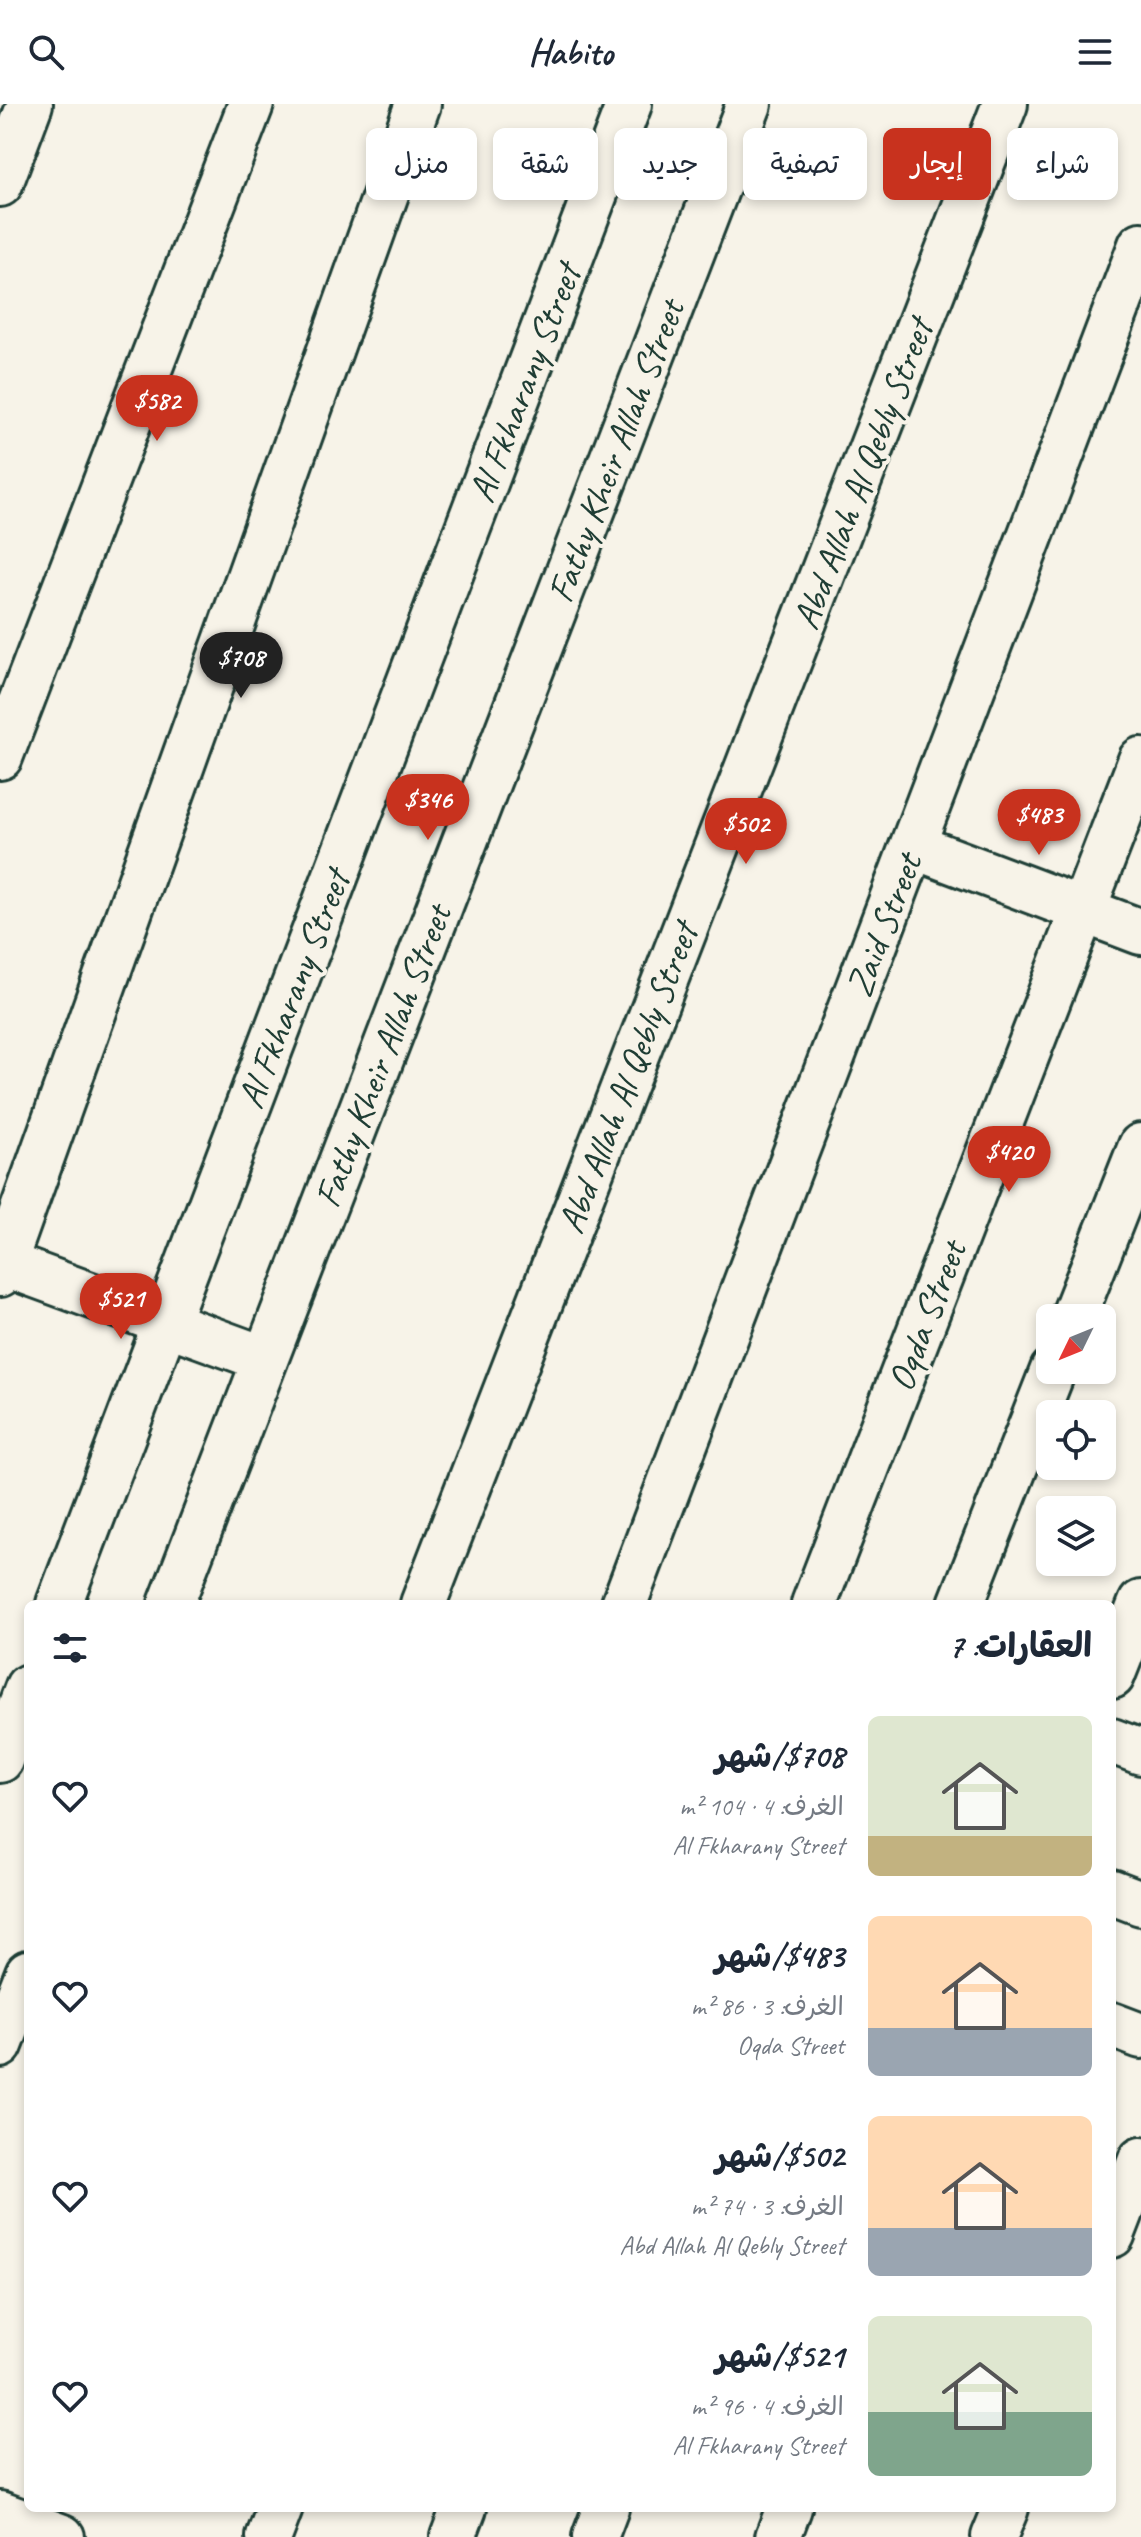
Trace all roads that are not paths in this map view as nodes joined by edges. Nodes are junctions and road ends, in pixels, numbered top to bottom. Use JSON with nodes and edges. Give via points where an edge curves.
{"nodes":[{"id":1,"x":30,"y":104,"type":"edge"},
{"id":2,"x":251,"y":104,"type":"edge"},
{"id":3,"x":418,"y":104,"type":"edge"},
{"id":4,"x":629,"y":104,"type":"edge"},
{"id":5,"x":749,"y":104,"type":"edge"},
{"id":6,"x":1005,"y":104,"type":"edge"},
{"id":7,"x":0,"y":184,"type":"edge"},
{"id":8,"x":1141,"y":245,"type":"edge"},
{"id":9,"x":0,"y":757,"type":"edge"},
{"id":10,"x":1141,"y":760,"type":"edge"},
{"id":11,"x":913,"y":846,"type":"junction"},
{"id":12,"x":1083,"y":910,"type":"junction"},
{"id":13,"x":1141,"y":932,"type":"edge"},
{"id":14,"x":1141,"y":1146,"type":"edge"},
{"id":15,"x":1,"y":1266,"type":"edge"},
{"id":16,"x":1079,"y":1304,"type":"edge"},
{"id":17,"x":167,"y":1321,"type":"junction"},
{"id":18,"x":265,"y":1359,"type":"junction"},
{"id":19,"x":1047,"y":1384,"type":"edge"},
{"id":20,"x":61,"y":1600,"type":"edge"},
{"id":21,"x":173,"y":1600,"type":"edge"},
{"id":22,"x":425,"y":1600,"type":"edge"},
{"id":23,"x":626,"y":1600,"type":"edge"},
{"id":24,"x":816,"y":1600,"type":"edge"},
{"id":25,"x":963,"y":1600,"type":"edge"},
{"id":26,"x":1137,"y":1622,"type":"edge"},
{"id":27,"x":1116,"y":1667,"type":"edge"},
{"id":28,"x":24,"y":1697,"type":"edge"},
{"id":29,"x":1116,"y":1743,"type":"edge"},
{"id":30,"x":1141,"y":1752,"type":"edge"},
{"id":31,"x":0,"y":1760,"type":"edge"},
{"id":32,"x":1116,"y":1894,"type":"edge"},
{"id":33,"x":1141,"y":1903,"type":"edge"},
{"id":34,"x":24,"y":1983,"type":"edge"},
{"id":35,"x":1116,"y":2027,"type":"edge"},
{"id":36,"x":1141,"y":2036,"type":"edge"},
{"id":37,"x":0,"y":2045,"type":"edge"},
{"id":38,"x":1141,"y":2160,"type":"edge"},
{"id":39,"x":1116,"y":2225,"type":"edge"},
{"id":40,"x":278,"y":2512,"type":"edge"},
{"id":41,"x":462,"y":2512,"type":"edge"},
{"id":42,"x":604,"y":2512,"type":"edge"},
{"id":43,"x":787,"y":2512,"type":"edge"},
{"id":44,"x":1004,"y":2512,"type":"edge"},
{"id":45,"x":0,"y":2514,"type":"edge"},
{"id":46,"x":63,"y":2527,"type":"edge"},
{"id":47,"x":269,"y":2537,"type":"edge"},
{"id":48,"x":453,"y":2537,"type":"edge"},
{"id":49,"x":595,"y":2537,"type":"edge"},
{"id":50,"x":778,"y":2537,"type":"edge"},
{"id":51,"x":994,"y":2537,"type":"edge"}],
"edges":[{"from":1,"to":7,"type":"street"},
{"from":2,"to":9,"type":"street"},
{"from":3,"to":15,"type":"street"},
{"from":4,"to":17,"type":"street","name":"Al Fkharany Street"},
{"from":5,"to":18,"type":"street","name":"Fathy Kheir Allah Street"},
{"from":6,"to":22,"type":"street","name":"Abd Allah Al Qebly Street"},
{"from":8,"to":11,"type":"street","name":"Zaid Street"},
{"from":10,"to":12,"type":"street","name":"Oqda Street"},
{"from":11,"to":12,"type":"street"},
{"from":11,"to":23,"type":"street","name":"Zaid Street"},
{"from":12,"to":13,"type":"street"},
{"from":12,"to":24,"type":"street","name":"Oqda Street"},
{"from":14,"to":16,"type":"street"},
{"from":15,"to":17,"type":"street"},
{"from":17,"to":18,"type":"street"},
{"from":17,"to":20,"type":"street","name":"Al Fkharany Street"},
{"from":18,"to":21,"type":"street","name":"Fathy Kheir Allah Street"},
{"from":19,"to":25,"type":"street"},
{"from":26,"to":27,"type":"street"},
{"from":28,"to":31,"type":"street"},
{"from":29,"to":30,"type":"street"},
{"from":32,"to":33,"type":"street"},
{"from":34,"to":37,"type":"street"},
{"from":35,"to":36,"type":"street"},
{"from":38,"to":39,"type":"street"},
{"from":40,"to":47,"type":"street"},
{"from":41,"to":48,"type":"street"},
{"from":42,"to":49,"type":"street"},
{"from":43,"to":50,"type":"street"},
{"from":44,"to":51,"type":"street"},
{"from":45,"to":46,"type":"street"}]}
